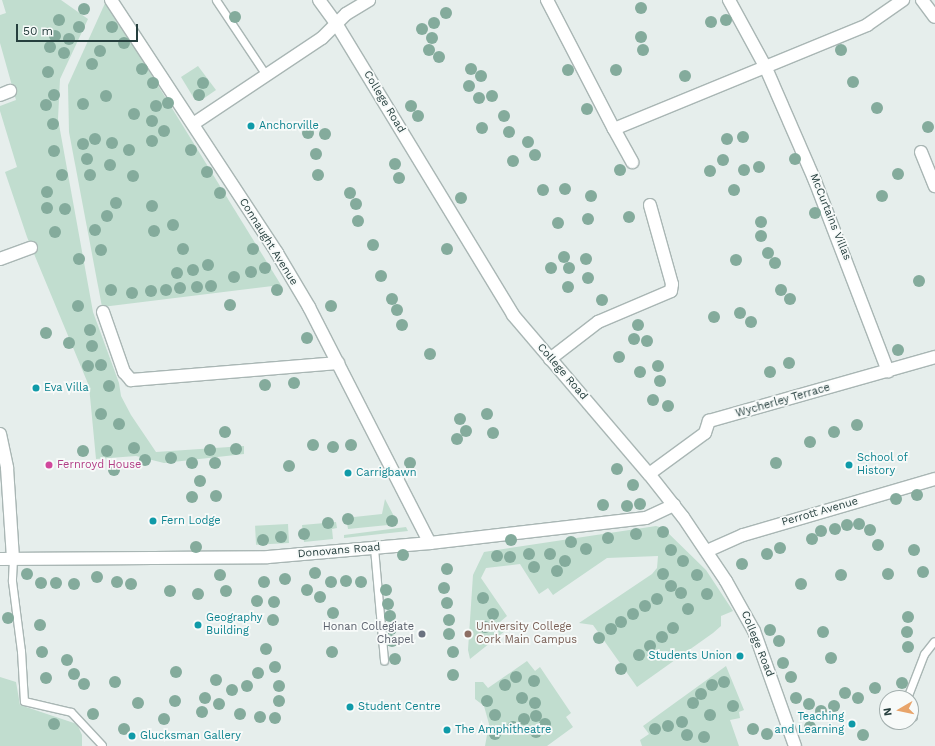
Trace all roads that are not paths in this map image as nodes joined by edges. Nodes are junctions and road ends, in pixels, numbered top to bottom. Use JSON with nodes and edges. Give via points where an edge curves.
{"nodes":[{"id":1,"x":111,"y":0,"type":"edge"},
{"id":2,"x":216,"y":0,"type":"edge"},
{"id":3,"x":319,"y":0,"type":"edge"},
{"id":4,"x":369,"y":0,"type":"edge"},
{"id":5,"x":547,"y":0,"type":"edge"},
{"id":6,"x":730,"y":0,"type":"edge"},
{"id":7,"x":902,"y":0,"type":"edge"},
{"id":8,"x":922,"y":0,"type":"edge"},
{"id":9,"x":935,"y":17,"type":"edge"},
{"id":10,"x":337,"y":25,"type":"junction"},
{"id":11,"x":765,"y":66,"type":"junction"},
{"id":12,"x":266,"y":75,"type":"junction"},
{"id":13,"x":193,"y":124,"type":"junction"},
{"id":14,"x":614,"y":129,"type":"junction"},
{"id":15,"x":921,"y":152,"type":"dead end"},
{"id":16,"x":632,"y":162,"type":"dead end"},
{"id":17,"x":935,"y":186,"type":"edge"},
{"id":18,"x":650,"y":205,"type":"dead end"},
{"id":19,"x":31,"y":248,"type":"dead end"},
{"id":20,"x":0,"y":259,"type":"edge"},
{"id":21,"x":103,"y":312,"type":"dead end"},
{"id":22,"x":935,"y":357,"type":"edge"},
{"id":23,"x":550,"y":359,"type":"junction"},
{"id":24,"x":338,"y":363,"type":"junction"},
{"id":25,"x":888,"y":371,"type":"junction"},
{"id":26,"x":0,"y":434,"type":"edge"},
{"id":27,"x":649,"y":474,"type":"junction"},
{"id":28,"x":935,"y":479,"type":"edge"},
{"id":29,"x":674,"y":505,"type":"junction"},
{"id":30,"x":430,"y":543,"type":"junction"},
{"id":31,"x":374,"y":548,"type":"junction"},
{"id":32,"x":707,"y":551,"type":"junction"},
{"id":33,"x":0,"y":559,"type":"edge"},
{"id":34,"x":13,"y":559,"type":"junction"},
{"id":35,"x":934,"y":641,"type":"edge"},
{"id":36,"x":384,"y":661,"type":"dead end"},
{"id":37,"x":910,"y":690,"type":"edge"},
{"id":38,"x":102,"y":745,"type":"dead end"},
{"id":39,"x":795,"y":746,"type":"edge"}],
"edges":[{"from":1,"to":13,"type":"street","name":"Connaught Avenue"},
{"from":2,"to":12,"type":"lane"},
{"from":3,"to":10,"type":"street","name":"College Road"},
{"from":4,"to":10,"type":"street","via":[[346,14]]},
{"from":5,"to":14,"type":"street"},
{"from":6,"to":11,"type":"street","name":"McCurtains Villas"},
{"from":7,"to":11,"type":"street","via":[[867,25]]},
{"from":8,"to":9,"type":"street"},
{"from":10,"to":12,"type":"street"},
{"from":10,"to":23,"type":"street","name":"College Road","via":[[501,298]]},
{"from":11,"to":14,"type":"street"},
{"from":11,"to":25,"type":"street","name":"McCurtains Villas","via":[[825,204]]},
{"from":12,"to":13,"type":"street"},
{"from":13,"to":24,"type":"street","name":"Connaught Avenue","via":[[277,253]]},
{"from":14,"to":16,"type":"street"},
{"from":15,"to":17,"type":"street"},
{"from":18,"to":23,"type":"street","via":[[672,284],[671,291],[598,322]]},
{"from":19,"to":20,"type":"street"},
{"from":21,"to":24,"type":"street","via":[[124,372],[131,380]]},
{"from":22,"to":25,"type":"street","name":"Wycherley Terrace"},
{"from":23,"to":27,"type":"street","name":"College Road"},
{"from":24,"to":30,"type":"street","name":"Connaught Avenue"},
{"from":25,"to":27,"type":"street","name":"Wycherley Terrace","via":[[709,421],[705,433]]},
{"from":26,"to":34,"type":"street","via":[[7,468]]},
{"from":27,"to":29,"type":"street","name":"College Road"},
{"from":28,"to":32,"type":"street","name":"Perrott Avenue","via":[[743,535]]},
{"from":29,"to":30,"type":"street","name":"Donovans Road","via":[[650,517]]},
{"from":29,"to":32,"type":"street","name":"College Road"},
{"from":30,"to":31,"type":"street","name":"Donovans Road"},
{"from":31,"to":34,"type":"street","name":"Donovans Road","via":[[245,559]]},
{"from":31,"to":36,"type":"lane"},
{"from":32,"to":39,"type":"street","name":"College Road","via":[[754,631]]},
{"from":33,"to":34,"type":"street","name":"Donovans Road"},
{"from":34,"to":38,"type":"lane","via":[[12,581],[24,701],[71,712]]},
{"from":35,"to":37,"type":"lane","via":[[924,654]]}]}
